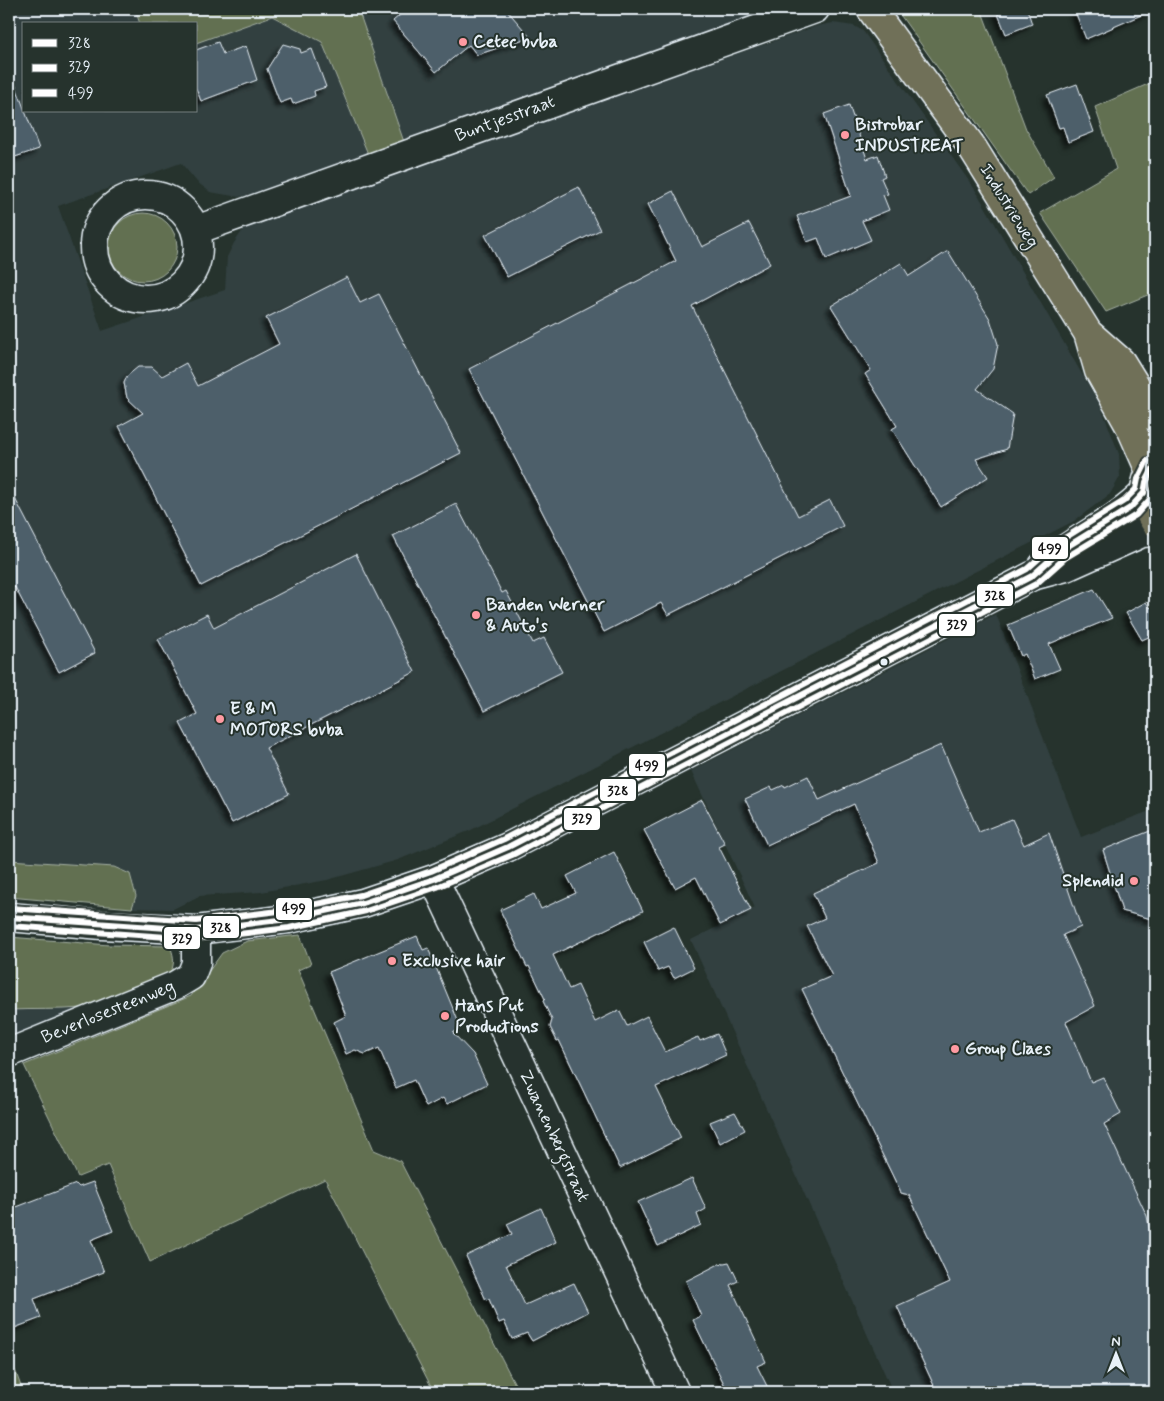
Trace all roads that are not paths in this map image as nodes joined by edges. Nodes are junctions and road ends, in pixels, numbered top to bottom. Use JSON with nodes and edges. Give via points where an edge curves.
{"nodes":[{"id":1,"x":815,"y":9,"type":"edge"},
{"id":2,"x":872,"y":9,"type":"edge"},
{"id":3,"x":196,"y":230,"type":"dead end"},
{"id":4,"x":1088,"y":333,"type":"junction"},
{"id":5,"x":1155,"y":417,"type":"edge"},
{"id":6,"x":1150,"y":476,"type":"edge"},
{"id":7,"x":1155,"y":522,"type":"edge"},
{"id":8,"x":1155,"y":532,"type":"edge"},
{"id":9,"x":1032,"y":576,"type":"junction"},
{"id":10,"x":434,"y":880,"type":"junction"},
{"id":11,"x":9,"y":917,"type":"edge"},
{"id":12,"x":196,"y":930,"type":"junction"},
{"id":13,"x":9,"y":1053,"type":"edge"},
{"id":14,"x":675,"y":1392,"type":"edge"}],
"edges":[{"from":1,"to":3,"type":"street","name":"Buntjesstraat"},
{"from":2,"to":4,"type":"main road","name":"Industrieweg","via":[[972,147]]},
{"from":4,"to":5,"type":"main road","name":"Industrieweg","via":[[1121,362]]},
{"from":4,"to":6,"type":"main road","name":"Industrieweg","via":[[1099,372],[1131,428]]},
{"from":6,"to":7,"type":"main road","name":"Industrieweg","via":[[1146,504]]},
{"from":6,"to":9,"type":"street","via":[[1130,508],[1060,551]]},
{"from":8,"to":9,"type":"street","via":[[1142,533],[1066,567]]},
{"from":9,"to":10,"type":"street","via":[[508,848]]},
{"from":10,"to":12,"type":"street","via":[[363,903],[288,919]]},
{"from":10,"to":14,"type":"street","name":"Zwanenbergstraat"},
{"from":11,"to":12,"type":"street"},
{"from":12,"to":13,"type":"street","name":"Beverlosesteenweg","via":[[196,963],[191,976]]}]}
